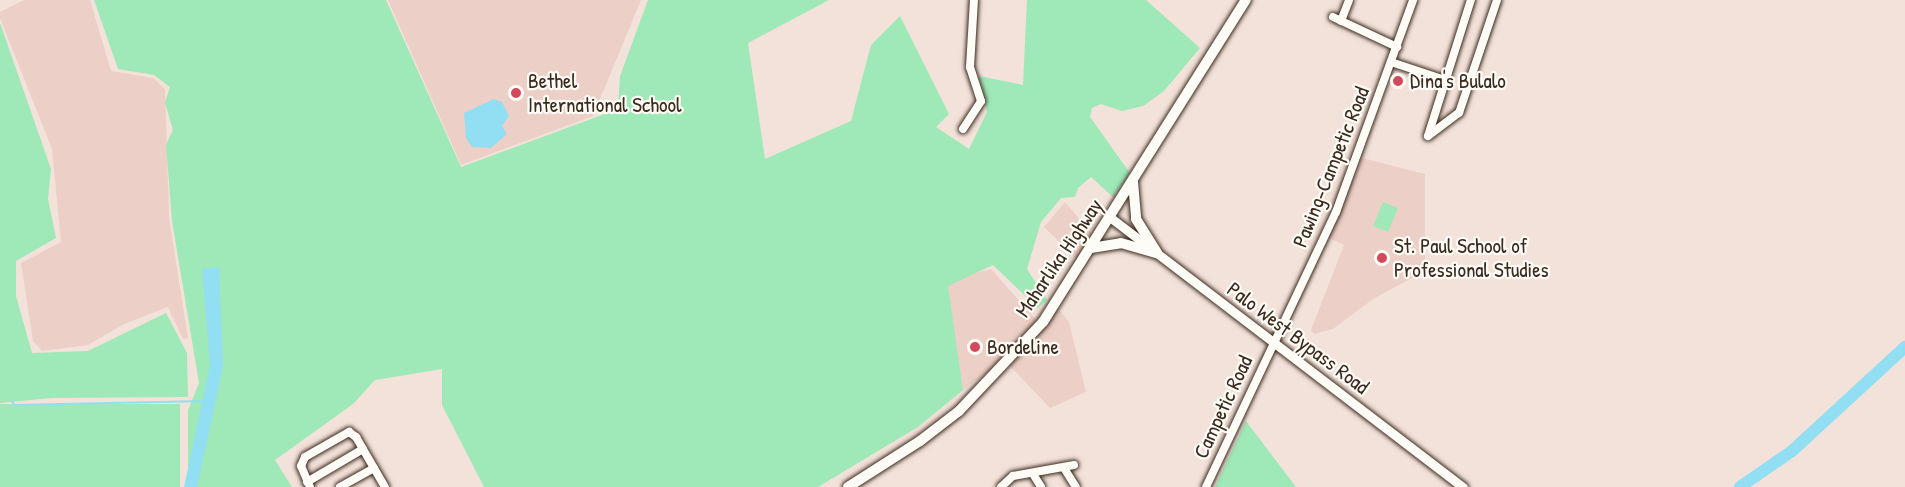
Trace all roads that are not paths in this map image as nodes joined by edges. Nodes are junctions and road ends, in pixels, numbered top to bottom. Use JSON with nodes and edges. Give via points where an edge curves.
{"nodes":[{"id":1,"x":974,"y":0,"type":"edge"},
{"id":2,"x":1246,"y":0,"type":"edge"},
{"id":3,"x":1349,"y":0,"type":"edge"},
{"id":4,"x":1413,"y":0,"type":"edge"},
{"id":5,"x":1471,"y":0,"type":"edge"},
{"id":6,"x":1497,"y":0,"type":"edge"},
{"id":7,"x":1333,"y":17,"type":"dead end"},
{"id":8,"x":1341,"y":21,"type":"junction"},
{"id":9,"x":1397,"y":47,"type":"junction"},
{"id":10,"x":1391,"y":62,"type":"junction"},
{"id":11,"x":1445,"y":80,"type":"junction"},
{"id":12,"x":963,"y":129,"type":"dead end"},
{"id":13,"x":1133,"y":181,"type":"junction"},
{"id":14,"x":1111,"y":218,"type":"junction"},
{"id":15,"x":1092,"y":248,"type":"junction"},
{"id":16,"x":1157,"y":254,"type":"junction"},
{"id":17,"x":1273,"y":343,"type":"junction"},
{"id":18,"x":363,"y":449,"type":"junction"},
{"id":19,"x":1074,"y":465,"type":"dead end"},
{"id":20,"x":374,"y":468,"type":"junction"},
{"id":21,"x":1064,"y":468,"type":"junction"},
{"id":22,"x":1033,"y":474,"type":"junction"},
{"id":23,"x":309,"y":484,"type":"edge"},
{"id":24,"x":340,"y":487,"type":"edge"},
{"id":25,"x":385,"y":487,"type":"edge"},
{"id":26,"x":848,"y":487,"type":"edge"},
{"id":27,"x":1002,"y":487,"type":"edge"},
{"id":28,"x":1041,"y":487,"type":"edge"},
{"id":29,"x":1076,"y":487,"type":"edge"},
{"id":30,"x":1206,"y":487,"type":"edge"},
{"id":31,"x":1463,"y":487,"type":"edge"}],
"edges":[{"from":1,"to":12,"type":"street","via":[[970,67],[981,100]]},
{"from":2,"to":13,"type":"highway","name":"Maharlika Highway"},
{"from":3,"to":8,"type":"street"},
{"from":4,"to":9,"type":"street","name":"Pawing-Campetic Road"},
{"from":5,"to":11,"type":"street"},
{"from":6,"to":11,"type":"street","via":[[1459,113],[1428,136]]},
{"from":7,"to":8,"type":"street"},
{"from":8,"to":9,"type":"street"},
{"from":9,"to":10,"type":"street","name":"Pawing-Campetic Road"},
{"from":10,"to":11,"type":"street"},
{"from":10,"to":17,"type":"street","name":"Pawing-Campetic Road","via":[[1336,212]]},
{"from":13,"to":14,"type":"highway","name":"Maharlika Highway"},
{"from":13,"to":16,"type":"highway","via":[[1136,219]]},
{"from":14,"to":15,"type":"highway","name":"Maharlika Highway"},
{"from":14,"to":16,"type":"main road","name":"Palo West Bypass Road"},
{"from":15,"to":16,"type":"highway","via":[[1121,243]]},
{"from":15,"to":26,"type":"highway","name":"Maharlika Highway","via":[[1043,322],[959,411]]},
{"from":16,"to":17,"type":"main road","name":"Palo West Bypass Road"},
{"from":17,"to":30,"type":"street","name":"Campetic Road"},
{"from":17,"to":31,"type":"main road","name":"Palo West Bypass Road"},
{"from":18,"to":20,"type":"street"},
{"from":18,"to":23,"type":"street"},
{"from":18,"to":23,"type":"street","via":[[349,432],[305,457],[301,466]]},
{"from":19,"to":21,"type":"street"},
{"from":20,"to":24,"type":"street"},
{"from":20,"to":25,"type":"street"},
{"from":21,"to":22,"type":"street"},
{"from":21,"to":29,"type":"street"},
{"from":22,"to":27,"type":"street","via":[[1013,476]]},
{"from":22,"to":28,"type":"street"}]}
